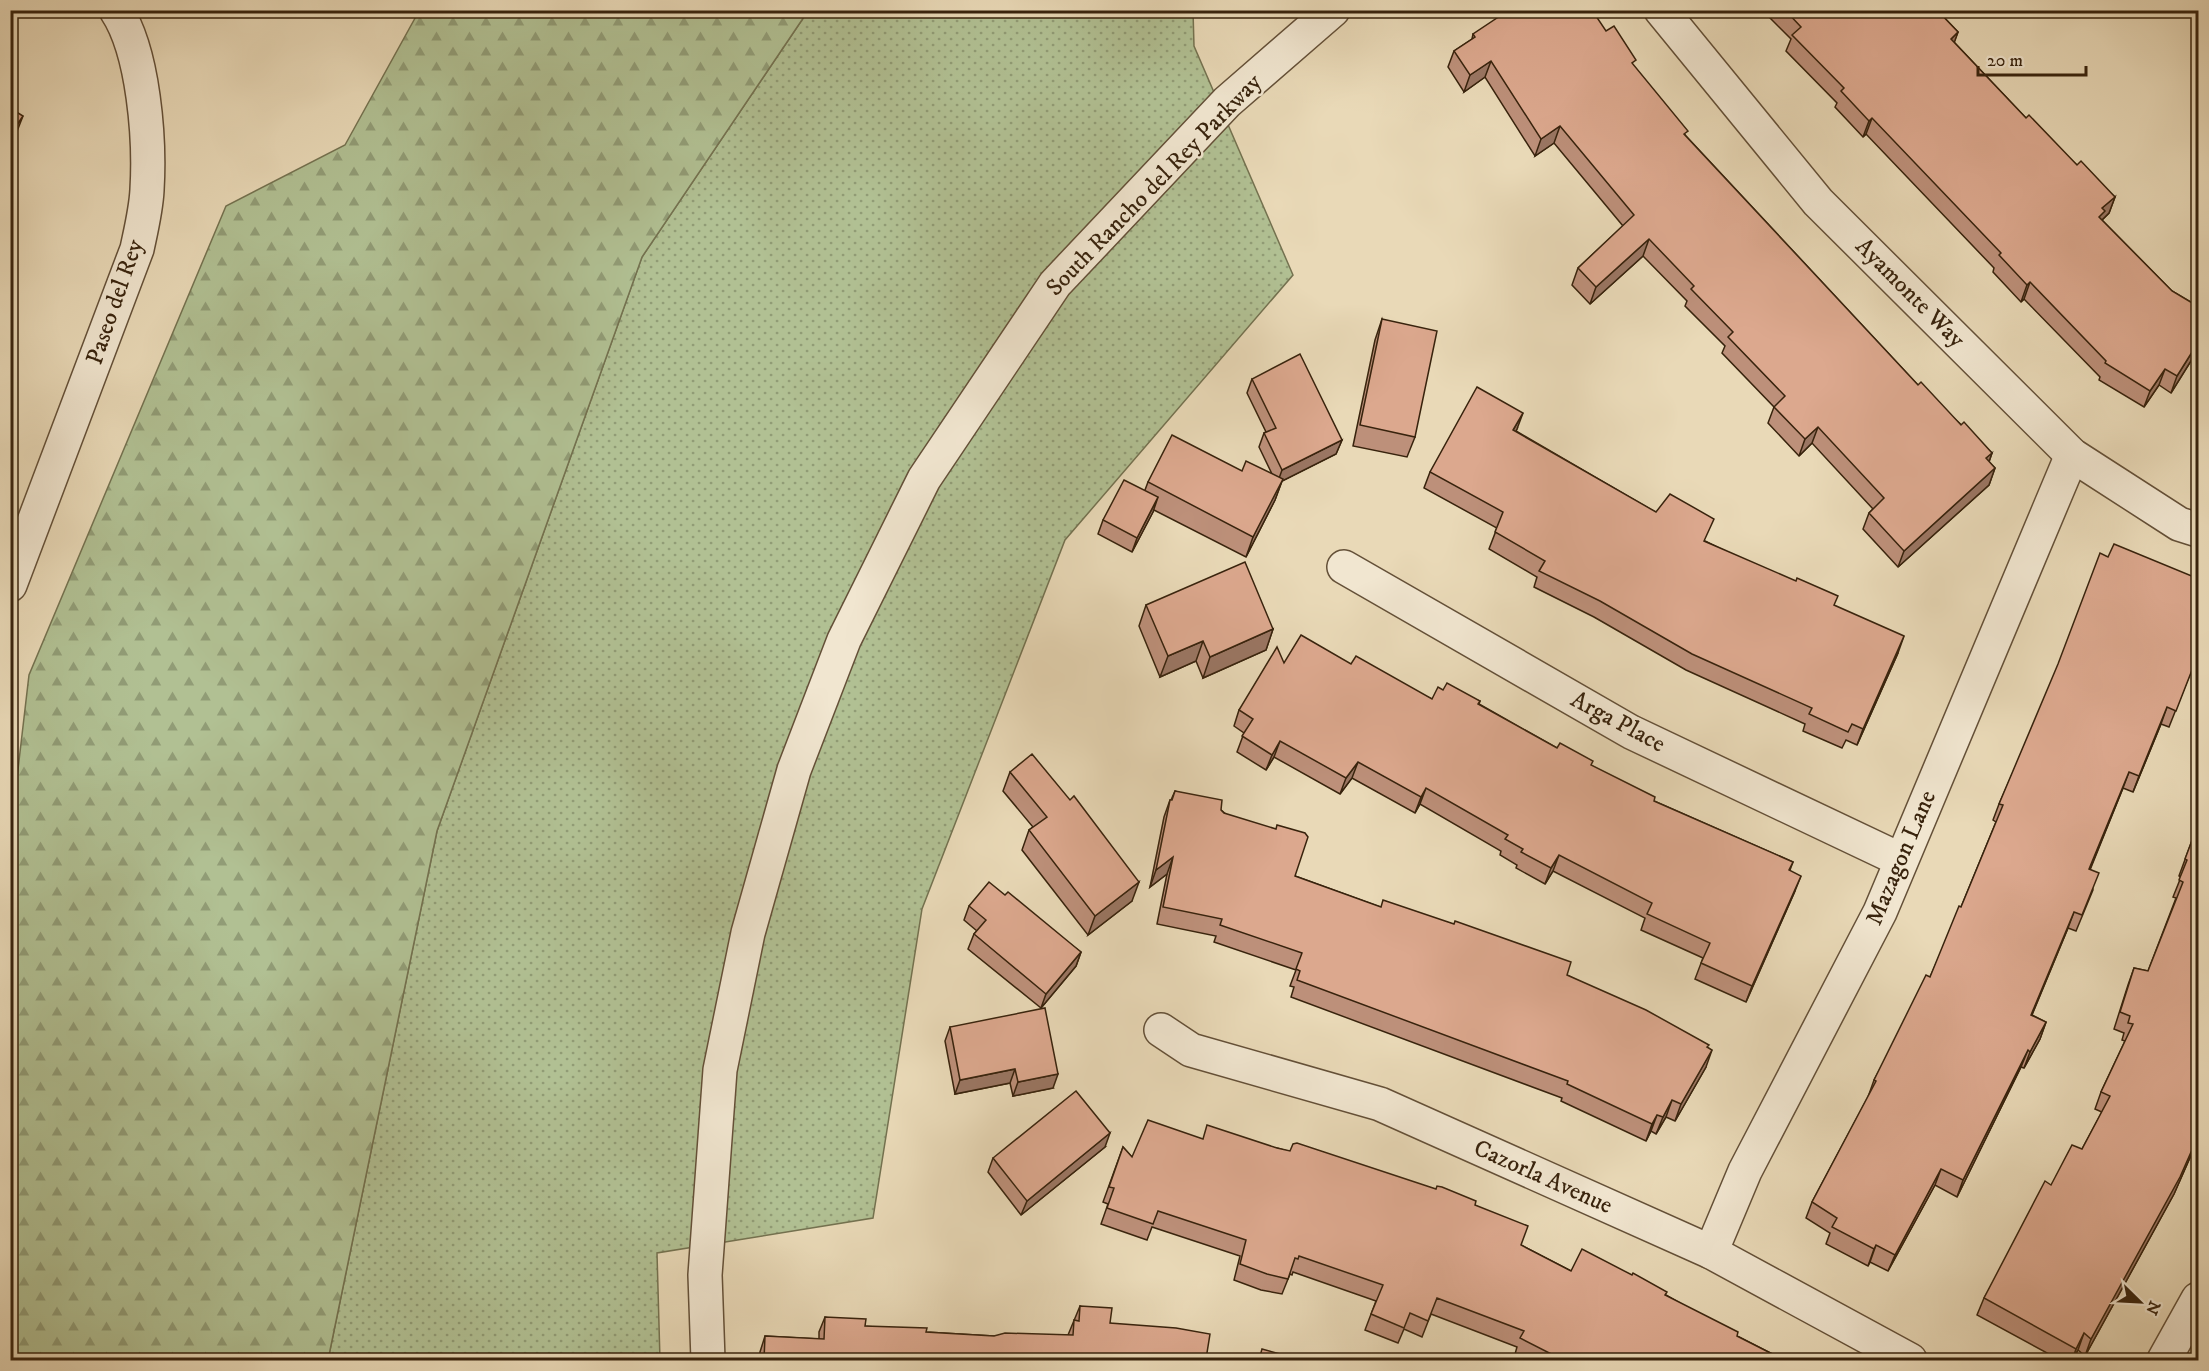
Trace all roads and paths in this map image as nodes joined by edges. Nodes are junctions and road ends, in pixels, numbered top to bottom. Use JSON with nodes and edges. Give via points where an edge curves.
{"nodes":[{"id":1,"x":116,"y":10,"type":"edge"},
{"id":2,"x":1333,"y":10,"type":"edge"},
{"id":3,"x":1661,"y":10,"type":"edge"},
{"id":4,"x":2072,"y":455,"type":"junction"},
{"id":5,"x":2199,"y":530,"type":"edge"},
{"id":6,"x":1344,"y":567,"type":"dead end"},
{"id":7,"x":10,"y":585,"type":"edge"},
{"id":8,"x":1901,"y":860,"type":"junction"},
{"id":9,"x":1161,"y":1030,"type":"dead end"},
{"id":10,"x":1711,"y":1252,"type":"junction"},
{"id":11,"x":2199,"y":1299,"type":"edge"},
{"id":12,"x":708,"y":1360,"type":"edge"},
{"id":13,"x":1910,"y":1360,"type":"edge"},
{"id":14,"x":2164,"y":1360,"type":"edge"}],
"edges":[{"from":1,"to":7,"type":"street","name":"Paseo del Rey","via":[[125,23],[144,87],[147,190],[137,249]]},
{"from":2,"to":12,"type":"street","name":"South Rancho del Rey Parkway","via":[[1227,102],[1055,284],[924,479],[844,640],[790,781],[748,933],[720,1070],[705,1275]]},
{"from":3,"to":4,"type":"street","name":"Ayamonte Way","via":[[1818,202]]},
{"from":4,"to":5,"type":"street","name":"Ayamonte Way","via":[[2179,524]]},
{"from":4,"to":8,"type":"street","name":"Mazagon Lane"},
{"from":6,"to":8,"type":"street","name":"Arga Place","via":[[1631,732]]},
{"from":8,"to":10,"type":"street","name":"Mazagon Lane","via":[[1880,912],[1745,1172]]},
{"from":9,"to":10,"type":"street","name":"Cazorla Avenue","via":[[1191,1050],[1380,1104]]},
{"from":10,"to":13,"type":"street","name":"Cazorla Avenue"},
{"from":11,"to":14,"type":"street"}]}
